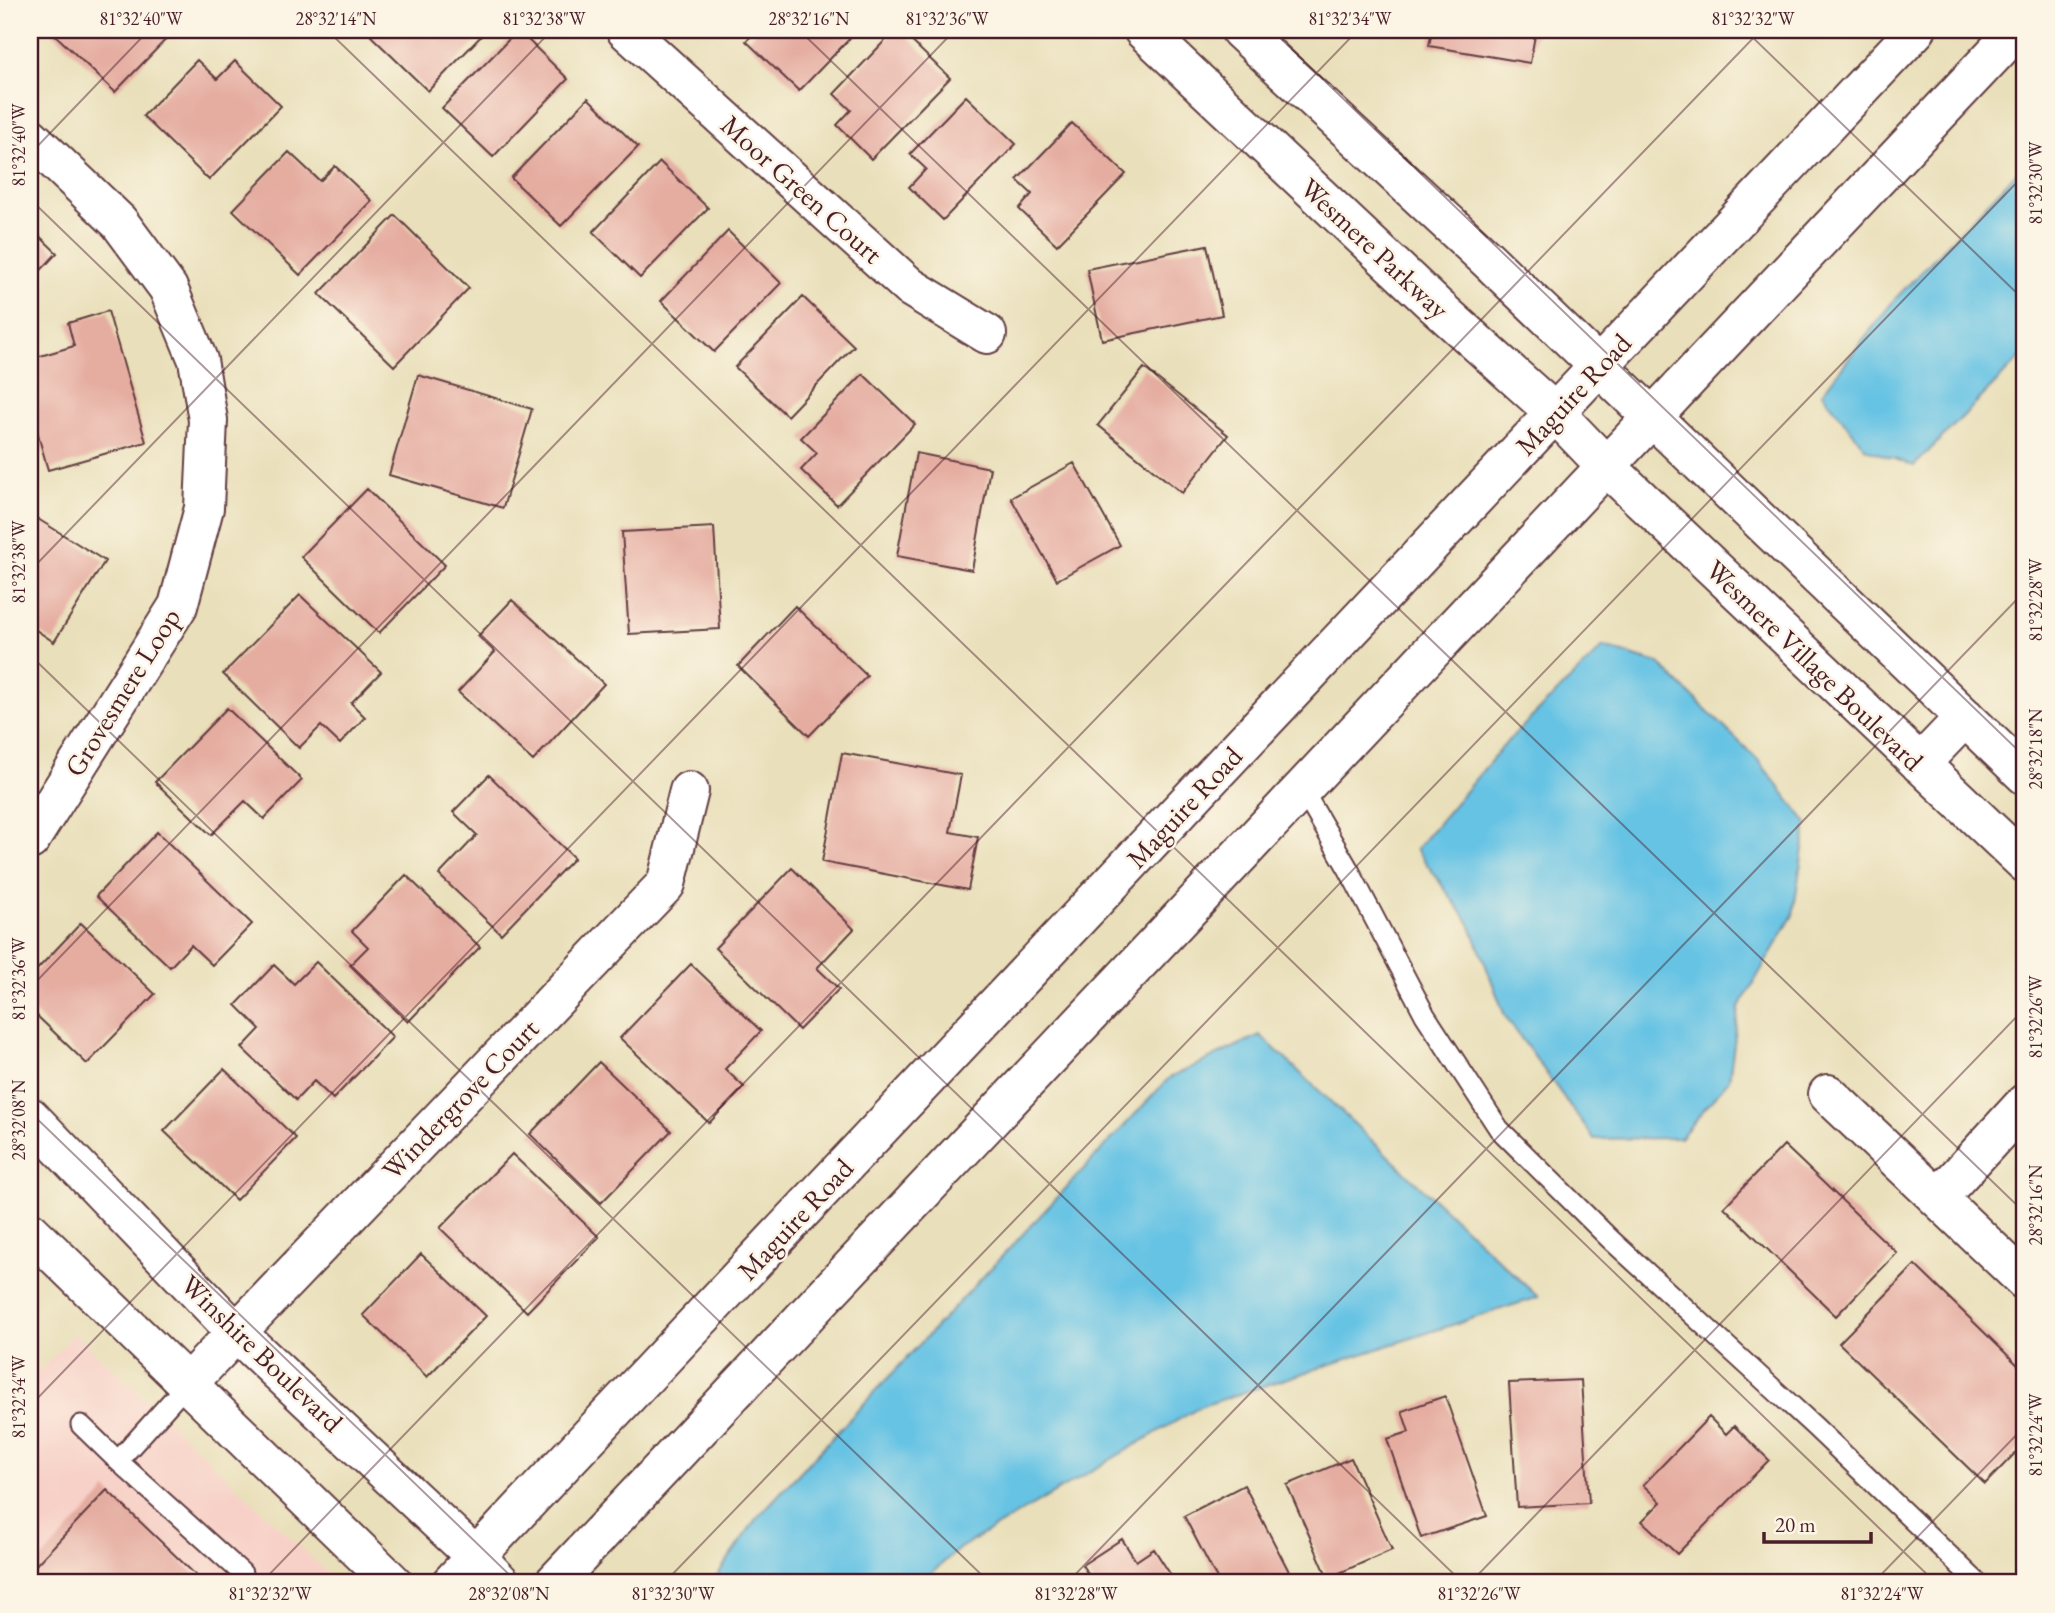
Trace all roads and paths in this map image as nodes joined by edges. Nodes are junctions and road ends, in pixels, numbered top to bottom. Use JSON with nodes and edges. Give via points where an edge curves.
{"nodes":[{"id":1,"x":626,"y":30,"type":"edge"},
{"id":2,"x":1143,"y":30,"type":"edge"},
{"id":3,"x":1240,"y":30,"type":"edge"},
{"id":4,"x":1916,"y":30,"type":"edge"},
{"id":5,"x":2017,"y":30,"type":"edge"},
{"id":6,"x":30,"y":137,"type":"edge"},
{"id":7,"x":987,"y":334,"type":"dead end"},
{"id":8,"x":1599,"y":367,"type":"junction"},
{"id":9,"x":1555,"y":413,"type":"junction"},
{"id":10,"x":1651,"y":418,"type":"junction"},
{"id":11,"x":1606,"y":466,"type":"junction"},
{"id":12,"x":1965,"y":717,"type":"junction"},
{"id":13,"x":1920,"y":764,"type":"junction"},
{"id":14,"x":2025,"y":775,"type":"edge"},
{"id":15,"x":1302,"y":789,"type":"junction"},
{"id":16,"x":689,"y":791,"type":"dead end"},
{"id":17,"x":30,"y":840,"type":"edge"},
{"id":18,"x":2025,"y":863,"type":"edge"},
{"id":19,"x":1828,"y":1094,"type":"dead end"},
{"id":20,"x":2025,"y":1103,"type":"edge"},
{"id":21,"x":30,"y":1116,"type":"edge"},
{"id":22,"x":1938,"y":1198,"type":"junction"},
{"id":23,"x":30,"y":1231,"type":"edge"},
{"id":24,"x":2025,"y":1281,"type":"edge"},
{"id":25,"x":237,"y":1332,"type":"junction"},
{"id":26,"x":187,"y":1384,"type":"junction"},
{"id":27,"x":81,"y":1425,"type":"dead end"},
{"id":28,"x":118,"y":1461,"type":"junction"},
{"id":29,"x":242,"y":1573,"type":"dead end"},
{"id":30,"x":476,"y":1575,"type":"edge"},
{"id":31,"x":393,"y":1583,"type":"edge"},
{"id":32,"x":554,"y":1583,"type":"edge"},
{"id":33,"x":1978,"y":1583,"type":"edge"}],
"edges":[{"from":1,"to":7,"type":"street","name":"Moor Green Court","via":[[910,287]]},
{"from":2,"to":9,"type":"street","name":"Wesmere Parkway"},
{"from":3,"to":8,"type":"street"},
{"from":4,"to":8,"type":"street","name":"Maguire Road"},
{"from":5,"to":10,"type":"street"},
{"from":6,"to":17,"type":"street","name":"Grovesmere Loop","via":[[119,222],[168,288],[198,360],[208,420],[204,508],[178,606]]},
{"from":8,"to":9,"type":"street","name":"Maguire Road"},
{"from":8,"to":10,"type":"street"},
{"from":9,"to":11,"type":"street","name":"Wesmere Parkway"},
{"from":9,"to":30,"type":"street","name":"Maguire Road"},
{"from":10,"to":11,"type":"street"},
{"from":10,"to":12,"type":"street"},
{"from":11,"to":13,"type":"street","name":"Wesmere Village Boulevard"},
{"from":11,"to":15,"type":"street"},
{"from":12,"to":13,"type":"street"},
{"from":12,"to":14,"type":"street"},
{"from":13,"to":18,"type":"street","name":"Wesmere Village Boulevard"},
{"from":15,"to":32,"type":"street"},
{"from":15,"to":33,"type":"lane","via":[[1425,1015],[1499,1129]]},
{"from":16,"to":25,"type":"street","name":"Windergrove Court","via":[[666,884]]},
{"from":19,"to":22,"type":"street"},
{"from":20,"to":22,"type":"street"},
{"from":21,"to":25,"type":"street","name":"Winshire Boulevard"},
{"from":22,"to":24,"type":"street"},
{"from":23,"to":26,"type":"street"},
{"from":25,"to":26,"type":"street","name":"Windergrove Court"},
{"from":25,"to":30,"type":"street","name":"Winshire Boulevard"},
{"from":26,"to":28,"type":"lane"},
{"from":26,"to":31,"type":"street"},
{"from":27,"to":28,"type":"lane"},
{"from":28,"to":29,"type":"lane"}]}
